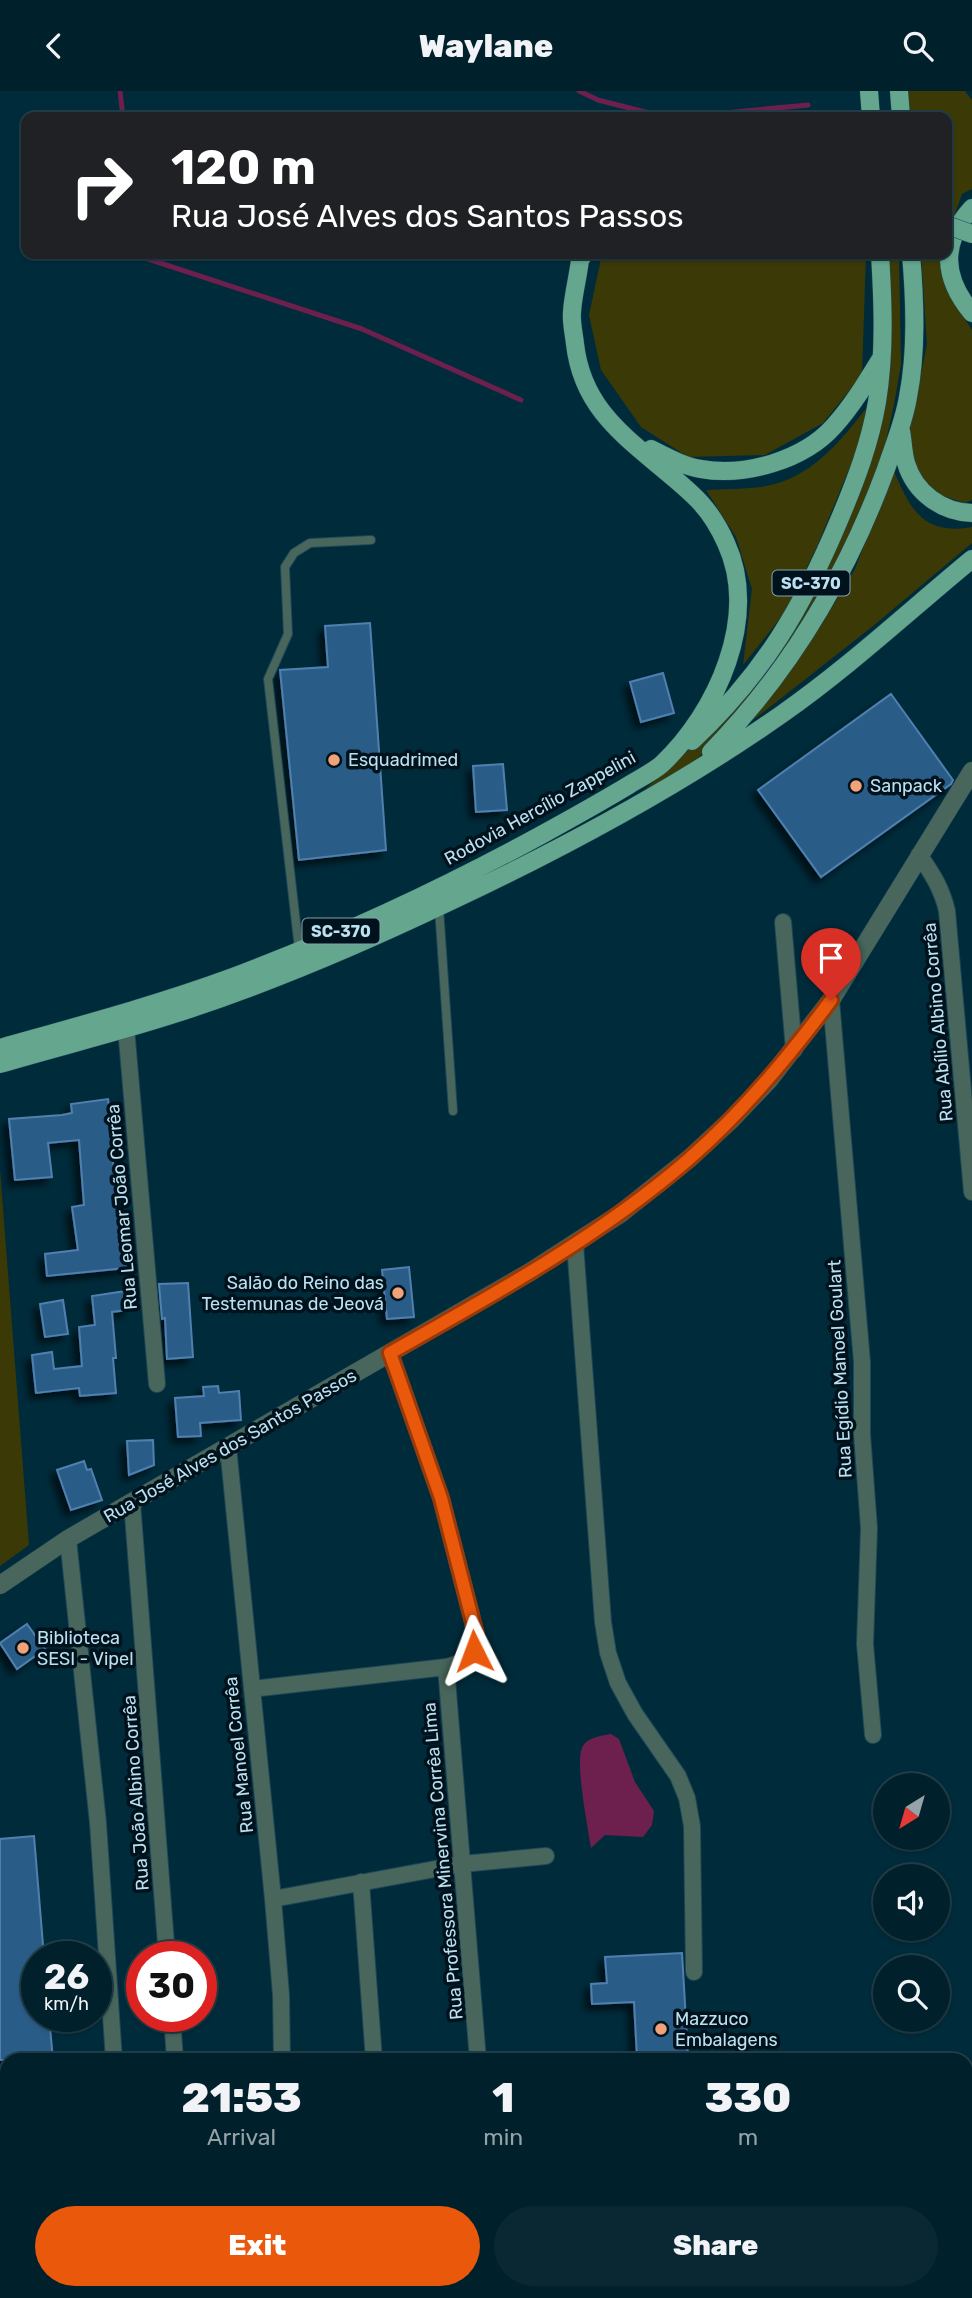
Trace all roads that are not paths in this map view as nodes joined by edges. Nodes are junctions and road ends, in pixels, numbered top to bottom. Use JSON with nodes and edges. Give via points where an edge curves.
{"nodes":[{"id":1,"x":869,"y":91,"type":"edge"},
{"id":2,"x":898,"y":91,"type":"edge"},
{"id":3,"x":871,"y":112,"type":"edge"},
{"id":4,"x":900,"y":112,"type":"edge"},
{"id":5,"x":972,"y":208,"type":"edge"},
{"id":6,"x":952,"y":227,"type":"edge"},
{"id":7,"x":972,"y":234,"type":"edge"},
{"id":8,"x":952,"y":238,"type":"edge"},
{"id":9,"x":581,"y":259,"type":"edge"},
{"id":10,"x":880,"y":259,"type":"edge"},
{"id":11,"x":911,"y":259,"type":"edge"},
{"id":12,"x":949,"y":259,"type":"edge"},
{"id":13,"x":972,"y":313,"type":"edge"},
{"id":14,"x":882,"y":357,"type":"junction"},
{"id":15,"x":901,"y":427,"type":"junction"},
{"id":16,"x":618,"y":432,"type":"junction"},
{"id":17,"x":972,"y":513,"type":"edge"},
{"id":18,"x":371,"y":540,"type":"dead end"},
{"id":19,"x":972,"y":559,"type":"edge"},
{"id":20,"x":661,"y":765,"type":"junction"},
{"id":21,"x":972,"y":771,"type":"edge"},
{"id":22,"x":685,"y":776,"type":"junction"},
{"id":23,"x":919,"y":855,"type":"junction"},
{"id":24,"x":439,"y":907,"type":"junction"},
{"id":25,"x":783,"y":922,"type":"dead end"},
{"id":26,"x":299,"y":949,"type":"junction"},
{"id":27,"x":831,"y":1000,"type":"junction"},
{"id":28,"x":126,"y":1028,"type":"junction"},
{"id":29,"x":0,"y":1048,"type":"edge"},
{"id":30,"x":794,"y":1050,"type":"junction"},
{"id":31,"x":967,"y":1060,"type":"edge"},
{"id":32,"x":0,"y":1064,"type":"edge"},
{"id":33,"x":453,"y":1111,"type":"dead end"},
{"id":34,"x":972,"y":1192,"type":"edge"},
{"id":35,"x":575,"y":1244,"type":"junction"},
{"id":36,"x":390,"y":1353,"type":"junction"},
{"id":37,"x":157,"y":1384,"type":"dead end"},
{"id":38,"x":228,"y":1447,"type":"junction"},
{"id":39,"x":132,"y":1502,"type":"junction"},
{"id":40,"x":68,"y":1539,"type":"junction"},
{"id":41,"x":0,"y":1585,"type":"edge"},
{"id":42,"x":446,"y":1667,"type":"junction"},
{"id":43,"x":252,"y":1689,"type":"junction"},
{"id":44,"x":873,"y":1735,"type":"dead end"},
{"id":45,"x":546,"y":1856,"type":"dead end"},
{"id":46,"x":462,"y":1864,"type":"junction"},
{"id":47,"x":361,"y":1882,"type":"junction"},
{"id":48,"x":273,"y":1899,"type":"junction"},
{"id":49,"x":166,"y":1941,"type":"edge"},
{"id":50,"x":694,"y":1972,"type":"dead end"},
{"id":51,"x":173,"y":2032,"type":"edge"},
{"id":52,"x":114,"y":2053,"type":"edge"},
{"id":53,"x":175,"y":2053,"type":"edge"},
{"id":54,"x":282,"y":2053,"type":"edge"},
{"id":55,"x":373,"y":2053,"type":"edge"},
{"id":56,"x":477,"y":2053,"type":"edge"}],
"edges":[{"from":1,"to":3,"type":"main road"},
{"from":2,"to":4,"type":"main road"},
{"from":5,"to":8,"type":"main road"},
{"from":6,"to":7,"type":"main road","bridge":true},
{"from":9,"to":16,"type":"main road","name":"Rodovia Hercílio Zappelini","number":"SC-370","via":[[571,315],[576,358],[597,409]]},
{"from":10,"to":14,"type":"main road","number":"SC-370"},
{"from":11,"to":15,"type":"main road","number":"SC-370","via":[[913,360]]},
{"from":12,"to":13,"type":"main road","via":[[953,284]]},
{"from":14,"to":16,"type":"main road","via":[[833,428],[786,459],[761,466],[701,469],[672,460]]},
{"from":14,"to":20,"type":"main road","number":"SC-370","via":[[867,450],[797,611],[760,668],[722,712]]},
{"from":15,"to":17,"type":"main road","via":[[906,465],[924,495],[942,507]]},
{"from":15,"to":22,"type":"main road","number":"SC-370","via":[[872,505],[829,597],[735,726]]},
{"from":16,"to":20,"type":"main road","name":"Rodovia Hercílio Zappelini","number":"SC-370","via":[[703,503],[728,547],[736,579],[735,642],[727,665],[691,729]]},
{"from":18,"to":26,"type":"lane","via":[[310,543],[294,553],[285,567],[288,634],[268,679]]},
{"from":19,"to":22,"type":"main road","number":"SC-370","via":[[810,694]]},
{"from":20,"to":26,"type":"main road","name":"Rodovia Hercílio Zappelini","number":"SC-370","via":[[498,858]]},
{"from":21,"to":23,"type":"street","name":"Rua José Alves dos Santos Passos"},
{"from":22,"to":24,"type":"main road","number":"SC-370","via":[[582,836]]},
{"from":23,"to":27,"type":"street","name":"Rua José Alves dos Santos Passos"},
{"from":23,"to":31,"type":"street","name":"Rua Abílio Albino Corrêa","via":[[935,878],[947,911]]},
{"from":24,"to":28,"type":"main road","number":"SC-370","via":[[324,958]]},
{"from":24,"to":33,"type":"lane"},
{"from":25,"to":30,"type":"street"},
{"from":26,"to":29,"type":"main road","name":"Rodovia Hercílio Zappelini","number":"SC-370","via":[[180,995]]},
{"from":27,"to":30,"type":"street","name":"Rua José Alves dos Santos Passos"},
{"from":27,"to":44,"type":"street","name":"Rua Egídio Manoel Goulart","via":[[862,1362],[869,1528],[865,1644]]},
{"from":28,"to":32,"type":"main road","number":"SC-370"},
{"from":28,"to":37,"type":"street","name":"Rua Leomar João Corrêa"},
{"from":30,"to":35,"type":"street","name":"Rua José Alves dos Santos Passos","via":[[690,1159]]},
{"from":31,"to":34,"type":"street","name":"Rua Abílio Albino Corrêa"},
{"from":35,"to":36,"type":"street","name":"Rua José Alves dos Santos Passos"},
{"from":35,"to":50,"type":"street","via":[[608,1653],[635,1714],[678,1776],[687,1798],[692,1826]]},
{"from":36,"to":38,"type":"street","name":"Rua José Alves dos Santos Passos"},
{"from":36,"to":42,"type":"street","via":[[441,1498],[476,1634],[474,1651]]},
{"from":38,"to":39,"type":"street","name":"Rua José Alves dos Santos Passos"},
{"from":38,"to":43,"type":"street","name":"Rua Manoel Corrêa"},
{"from":39,"to":40,"type":"street","name":"Rua José Alves dos Santos Passos"},
{"from":39,"to":49,"type":"street","name":"Rua João Albino Corrêa"},
{"from":40,"to":41,"type":"street","name":"Rua José Alves dos Santos Passos"},
{"from":40,"to":52,"type":"street","via":[[98,1823]]},
{"from":42,"to":43,"type":"street"},
{"from":42,"to":46,"type":"street","name":"Rua Professora Minervina Corrêa Lima"},
{"from":43,"to":48,"type":"street","name":"Rua Manoel Corrêa"},
{"from":45,"to":46,"type":"street"},
{"from":46,"to":47,"type":"street"},
{"from":46,"to":56,"type":"street","name":"Rua Professora Minervina Corrêa Lima"},
{"from":47,"to":48,"type":"street"},
{"from":47,"to":55,"type":"street"},
{"from":48,"to":54,"type":"street","name":"Rua Manoel Corrêa"},
{"from":51,"to":53,"type":"street"}]}
